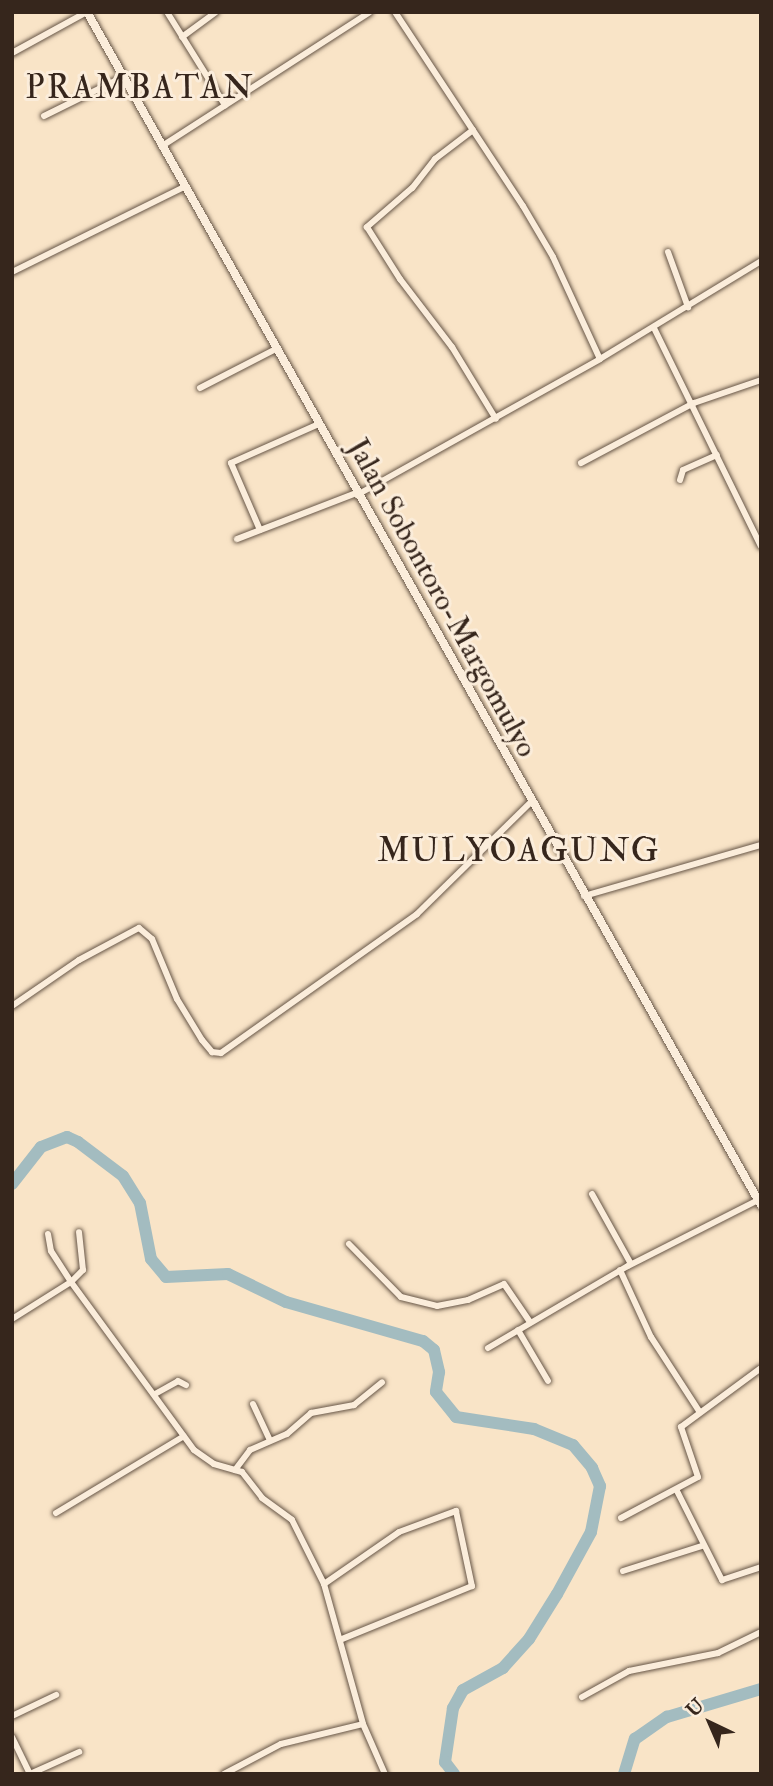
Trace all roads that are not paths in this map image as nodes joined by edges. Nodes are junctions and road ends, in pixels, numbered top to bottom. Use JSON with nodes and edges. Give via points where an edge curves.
{"nodes":[{"id":1,"x":87,"y":12,"type":"edge"},
{"id":2,"x":167,"y":12,"type":"edge"},
{"id":3,"x":216,"y":12,"type":"edge"},
{"id":4,"x":370,"y":12,"type":"edge"},
{"id":5,"x":395,"y":12,"type":"edge"},
{"id":6,"x":182,"y":37,"type":"junction"},
{"id":7,"x":12,"y":53,"type":"edge"},
{"id":8,"x":121,"y":78,"type":"junction"},
{"id":9,"x":225,"y":105,"type":"junction"},
{"id":10,"x":44,"y":116,"type":"dead end"},
{"id":11,"x":473,"y":130,"type":"junction"},
{"id":12,"x":162,"y":146,"type":"junction"},
{"id":13,"x":184,"y":187,"type":"junction"},
{"id":14,"x":668,"y":252,"type":"dead end"},
{"id":15,"x":761,"y":261,"type":"edge"},
{"id":16,"x":12,"y":272,"type":"edge"},
{"id":17,"x":688,"y":307,"type":"junction"},
{"id":18,"x":654,"y":328,"type":"junction"},
{"id":19,"x":276,"y":349,"type":"junction"},
{"id":20,"x":600,"y":359,"type":"junction"},
{"id":21,"x":761,"y":380,"type":"edge"},
{"id":22,"x":200,"y":388,"type":"dead end"},
{"id":23,"x":694,"y":403,"type":"junction"},
{"id":24,"x":496,"y":419,"type":"junction"},
{"id":25,"x":319,"y":424,"type":"junction"},
{"id":26,"x":717,"y":455,"type":"junction"},
{"id":27,"x":580,"y":463,"type":"dead end"},
{"id":28,"x":680,"y":480,"type":"dead end"},
{"id":29,"x":357,"y":494,"type":"junction"},
{"id":30,"x":260,"y":530,"type":"junction"},
{"id":31,"x":237,"y":539,"type":"dead end"},
{"id":32,"x":761,"y":546,"type":"edge"},
{"id":33,"x":530,"y":803,"type":"junction"},
{"id":34,"x":761,"y":845,"type":"edge"},
{"id":35,"x":584,"y":896,"type":"junction"},
{"id":36,"x":12,"y":1006,"type":"edge"},
{"id":37,"x":592,"y":1194,"type":"dead end"},
{"id":38,"x":759,"y":1202,"type":"edge"},
{"id":39,"x":79,"y":1232,"type":"dead end"},
{"id":40,"x":48,"y":1234,"type":"dead end"},
{"id":41,"x":349,"y":1244,"type":"dead end"},
{"id":42,"x":631,"y":1265,"type":"junction"},
{"id":43,"x":620,"y":1270,"type":"junction"},
{"id":44,"x":71,"y":1282,"type":"junction"},
{"id":45,"x":12,"y":1319,"type":"edge"},
{"id":46,"x":530,"y":1322,"type":"junction"},
{"id":47,"x":518,"y":1329,"type":"junction"},
{"id":48,"x":488,"y":1348,"type":"dead end"},
{"id":49,"x":761,"y":1368,"type":"edge"},
{"id":50,"x":548,"y":1381,"type":"dead end"},
{"id":51,"x":382,"y":1382,"type":"dead end"},
{"id":52,"x":186,"y":1385,"type":"dead end"},
{"id":53,"x":155,"y":1394,"type":"junction"},
{"id":54,"x":253,"y":1404,"type":"dead end"},
{"id":55,"x":699,"y":1410,"type":"junction"},
{"id":56,"x":184,"y":1436,"type":"junction"},
{"id":57,"x":270,"y":1440,"type":"junction"},
{"id":58,"x":235,"y":1469,"type":"junction"},
{"id":59,"x":677,"y":1491,"type":"junction"},
{"id":60,"x":56,"y":1513,"type":"dead end"},
{"id":61,"x":621,"y":1518,"type":"dead end"},
{"id":62,"x":702,"y":1546,"type":"junction"},
{"id":63,"x":760,"y":1569,"type":"edge"},
{"id":64,"x":623,"y":1571,"type":"dead end"},
{"id":65,"x":324,"y":1584,"type":"junction"},
{"id":66,"x":761,"y":1632,"type":"edge"},
{"id":67,"x":342,"y":1639,"type":"junction"},
{"id":68,"x":56,"y":1695,"type":"dead end"},
{"id":69,"x":583,"y":1697,"type":"dead end"},
{"id":70,"x":12,"y":1716,"type":"edge"},
{"id":71,"x":363,"y":1724,"type":"junction"},
{"id":72,"x":12,"y":1737,"type":"edge"},
{"id":73,"x":79,"y":1752,"type":"dead end"},
{"id":74,"x":30,"y":1774,"type":"edge"},
{"id":75,"x":224,"y":1774,"type":"edge"},
{"id":76,"x":385,"y":1774,"type":"edge"}],
"edges":[{"from":1,"to":7,"type":"street"},
{"from":1,"to":8,"type":"street","name":"Jalan Sobontoro-Margomulyo"},
{"from":2,"to":6,"type":"street"},
{"from":3,"to":6,"type":"street"},
{"from":4,"to":9,"type":"street"},
{"from":5,"to":11,"type":"street"},
{"from":6,"to":9,"type":"street"},
{"from":8,"to":10,"type":"street"},
{"from":8,"to":12,"type":"street","name":"Jalan Sobontoro-Margomulyo"},
{"from":9,"to":12,"type":"street"},
{"from":11,"to":20,"type":"street","via":[[553,257]]},
{"from":11,"to":24,"type":"street","via":[[435,159],[412,188],[368,227],[400,279],[452,346]]},
{"from":12,"to":13,"type":"street","name":"Jalan Sobontoro-Margomulyo"},
{"from":13,"to":16,"type":"street"},
{"from":13,"to":19,"type":"street","name":"Jalan Sobontoro-Margomulyo"},
{"from":14,"to":17,"type":"street"},
{"from":15,"to":17,"type":"street"},
{"from":17,"to":18,"type":"street"},
{"from":18,"to":20,"type":"street"},
{"from":18,"to":23,"type":"street"},
{"from":19,"to":22,"type":"street"},
{"from":19,"to":25,"type":"street","name":"Jalan Sobontoro-Margomulyo"},
{"from":20,"to":24,"type":"street"},
{"from":21,"to":23,"type":"street"},
{"from":23,"to":26,"type":"street"},
{"from":23,"to":27,"type":"street"},
{"from":24,"to":29,"type":"street"},
{"from":25,"to":29,"type":"street","name":"Jalan Sobontoro-Margomulyo"},
{"from":25,"to":30,"type":"street","via":[[231,463]]},
{"from":26,"to":28,"type":"street","via":[[679,473]]},
{"from":26,"to":32,"type":"street"},
{"from":29,"to":30,"type":"street"},
{"from":29,"to":33,"type":"street","name":"Jalan Sobontoro-Margomulyo"},
{"from":30,"to":31,"type":"street"},
{"from":33,"to":35,"type":"street","name":"Jalan Sobontoro-Margomulyo"},
{"from":33,"to":36,"type":"street","via":[[417,914],[220,1053],[212,1052],[202,1040],[173,992],[152,939],[139,928],[79,960]]},
{"from":34,"to":35,"type":"street"},
{"from":35,"to":38,"type":"street","name":"Jalan Sobontoro-Margomulyo"},
{"from":37,"to":42,"type":"street"},
{"from":38,"to":42,"type":"street"},
{"from":39,"to":44,"type":"street","via":[[83,1270]]},
{"from":40,"to":44,"type":"street","via":[[51,1251]]},
{"from":41,"to":46,"type":"street","via":[[401,1297],[437,1306],[505,1284]]},
{"from":42,"to":43,"type":"street"},
{"from":43,"to":46,"type":"street"},
{"from":43,"to":55,"type":"street","via":[[651,1337]]},
{"from":44,"to":45,"type":"street"},
{"from":44,"to":53,"type":"street"},
{"from":46,"to":47,"type":"street"},
{"from":47,"to":48,"type":"street"},
{"from":47,"to":50,"type":"street"},
{"from":49,"to":55,"type":"street"},
{"from":51,"to":57,"type":"street","via":[[354,1405],[311,1413],[287,1434]]},
{"from":52,"to":53,"type":"street","via":[[178,1381]]},
{"from":53,"to":56,"type":"street"},
{"from":54,"to":57,"type":"street"},
{"from":55,"to":59,"type":"street","via":[[681,1431],[700,1474]]},
{"from":56,"to":58,"type":"street","via":[[204,1459]]},
{"from":56,"to":60,"type":"street"},
{"from":57,"to":58,"type":"street","via":[[250,1450]]},
{"from":58,"to":65,"type":"street","via":[[262,1498],[292,1520]]},
{"from":59,"to":61,"type":"street"},
{"from":59,"to":62,"type":"street"},
{"from":62,"to":63,"type":"street","via":[[722,1580]]},
{"from":62,"to":64,"type":"street"},
{"from":65,"to":67,"type":"street"},
{"from":65,"to":67,"type":"street","via":[[398,1532],[457,1512],[472,1586]]},
{"from":66,"to":69,"type":"street","via":[[718,1653],[629,1671]]},
{"from":67,"to":71,"type":"street"},
{"from":68,"to":70,"type":"street"},
{"from":71,"to":75,"type":"street","via":[[281,1744]]},
{"from":71,"to":76,"type":"street"},
{"from":72,"to":74,"type":"street"},
{"from":73,"to":74,"type":"street"}]}
